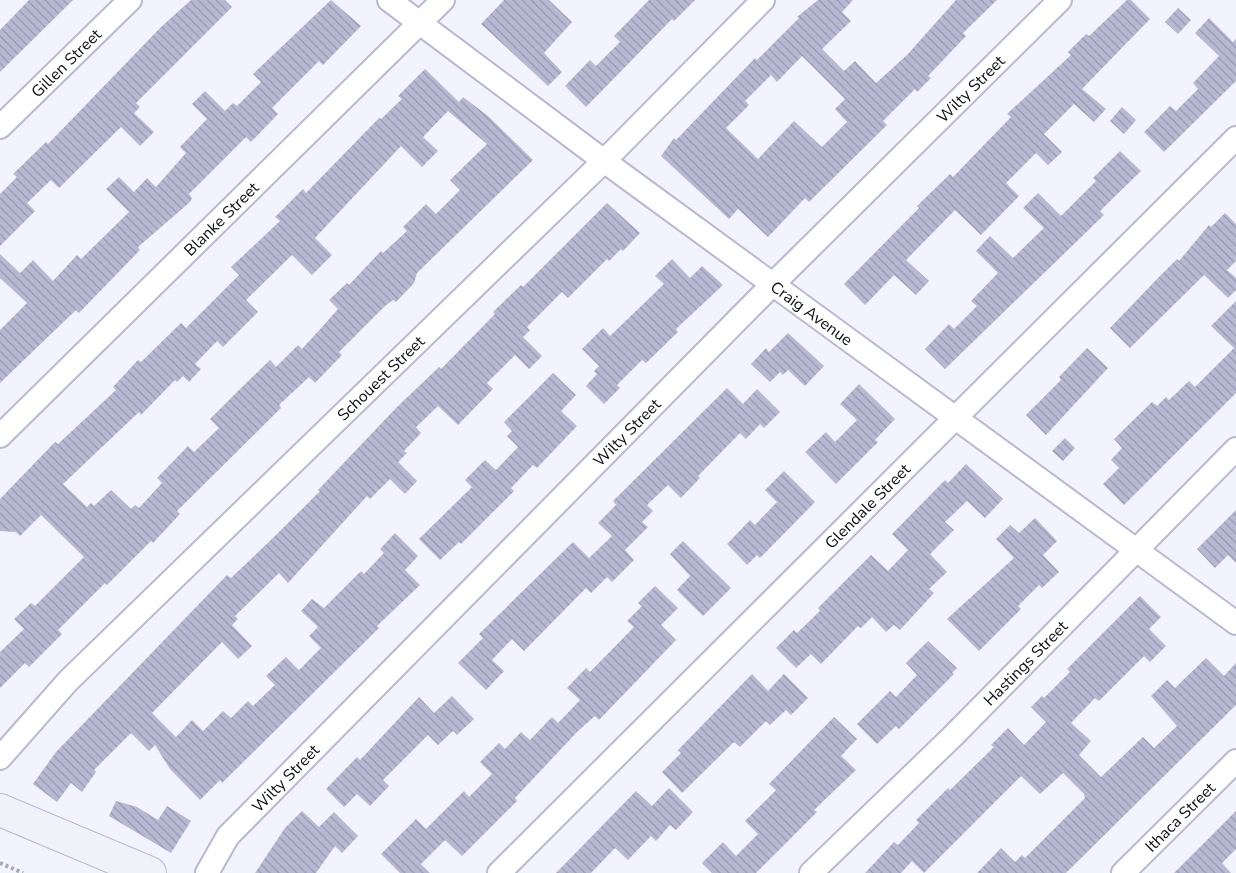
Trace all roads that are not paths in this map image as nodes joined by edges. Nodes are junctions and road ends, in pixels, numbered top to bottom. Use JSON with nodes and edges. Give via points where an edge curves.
{"nodes":[{"id":1,"x":130,"y":0,"type":"edge"},
{"id":2,"x":389,"y":0,"type":"edge"},
{"id":3,"x":442,"y":0,"type":"edge"},
{"id":4,"x":763,"y":0,"type":"edge"},
{"id":5,"x":1060,"y":0,"type":"edge"},
{"id":6,"x":420,"y":23,"type":"junction"},
{"id":7,"x":0,"y":127,"type":"edge"},
{"id":8,"x":1236,"y":138,"type":"edge"},
{"id":9,"x":604,"y":161,"type":"junction"},
{"id":10,"x":772,"y":285,"type":"junction"},
{"id":11,"x":954,"y":418,"type":"junction"},
{"id":12,"x":0,"y":435,"type":"edge"},
{"id":13,"x":1236,"y":449,"type":"edge"},
{"id":14,"x":1136,"y":550,"type":"junction"},
{"id":15,"x":1236,"y":623,"type":"edge"},
{"id":16,"x":0,"y":758,"type":"edge"},
{"id":17,"x":1236,"y":761,"type":"edge"},
{"id":18,"x":0,"y":810,"type":"edge"},
{"id":19,"x":150,"y":873,"type":"edge"},
{"id":20,"x":207,"y":873,"type":"edge"},
{"id":21,"x":499,"y":873,"type":"edge"},
{"id":22,"x":811,"y":873,"type":"edge"},
{"id":23,"x":1123,"y":873,"type":"edge"}],
"edges":[{"from":1,"to":7,"type":"street","name":"Gillen Street"},
{"from":2,"to":6,"type":"street","name":"Craig Avenue"},
{"from":3,"to":6,"type":"street","name":"Blanke Street"},
{"from":4,"to":9,"type":"street","name":"Schouest Street"},
{"from":5,"to":10,"type":"street","name":"Wilty Street"},
{"from":6,"to":9,"type":"street","name":"Craig Avenue"},
{"from":6,"to":12,"type":"street","name":"Blanke Street"},
{"from":8,"to":11,"type":"street","name":"Glendale Street"},
{"from":9,"to":10,"type":"street","name":"Craig Avenue"},
{"from":9,"to":16,"type":"street","name":"Schouest Street","via":[[68,681]]},
{"from":10,"to":11,"type":"street","name":"Craig Avenue"},
{"from":10,"to":20,"type":"street","name":"Wilty Street","via":[[228,836]]},
{"from":11,"to":14,"type":"street","name":"Craig Avenue"},
{"from":11,"to":21,"type":"street","name":"Glendale Street"},
{"from":13,"to":14,"type":"street","name":"Hastings Street"},
{"from":14,"to":15,"type":"street","name":"Craig Avenue"},
{"from":14,"to":22,"type":"street","name":"Hastings Street"},
{"from":17,"to":23,"type":"street","name":"Ithaca Street"},
{"from":18,"to":19,"type":"main road"}]}
